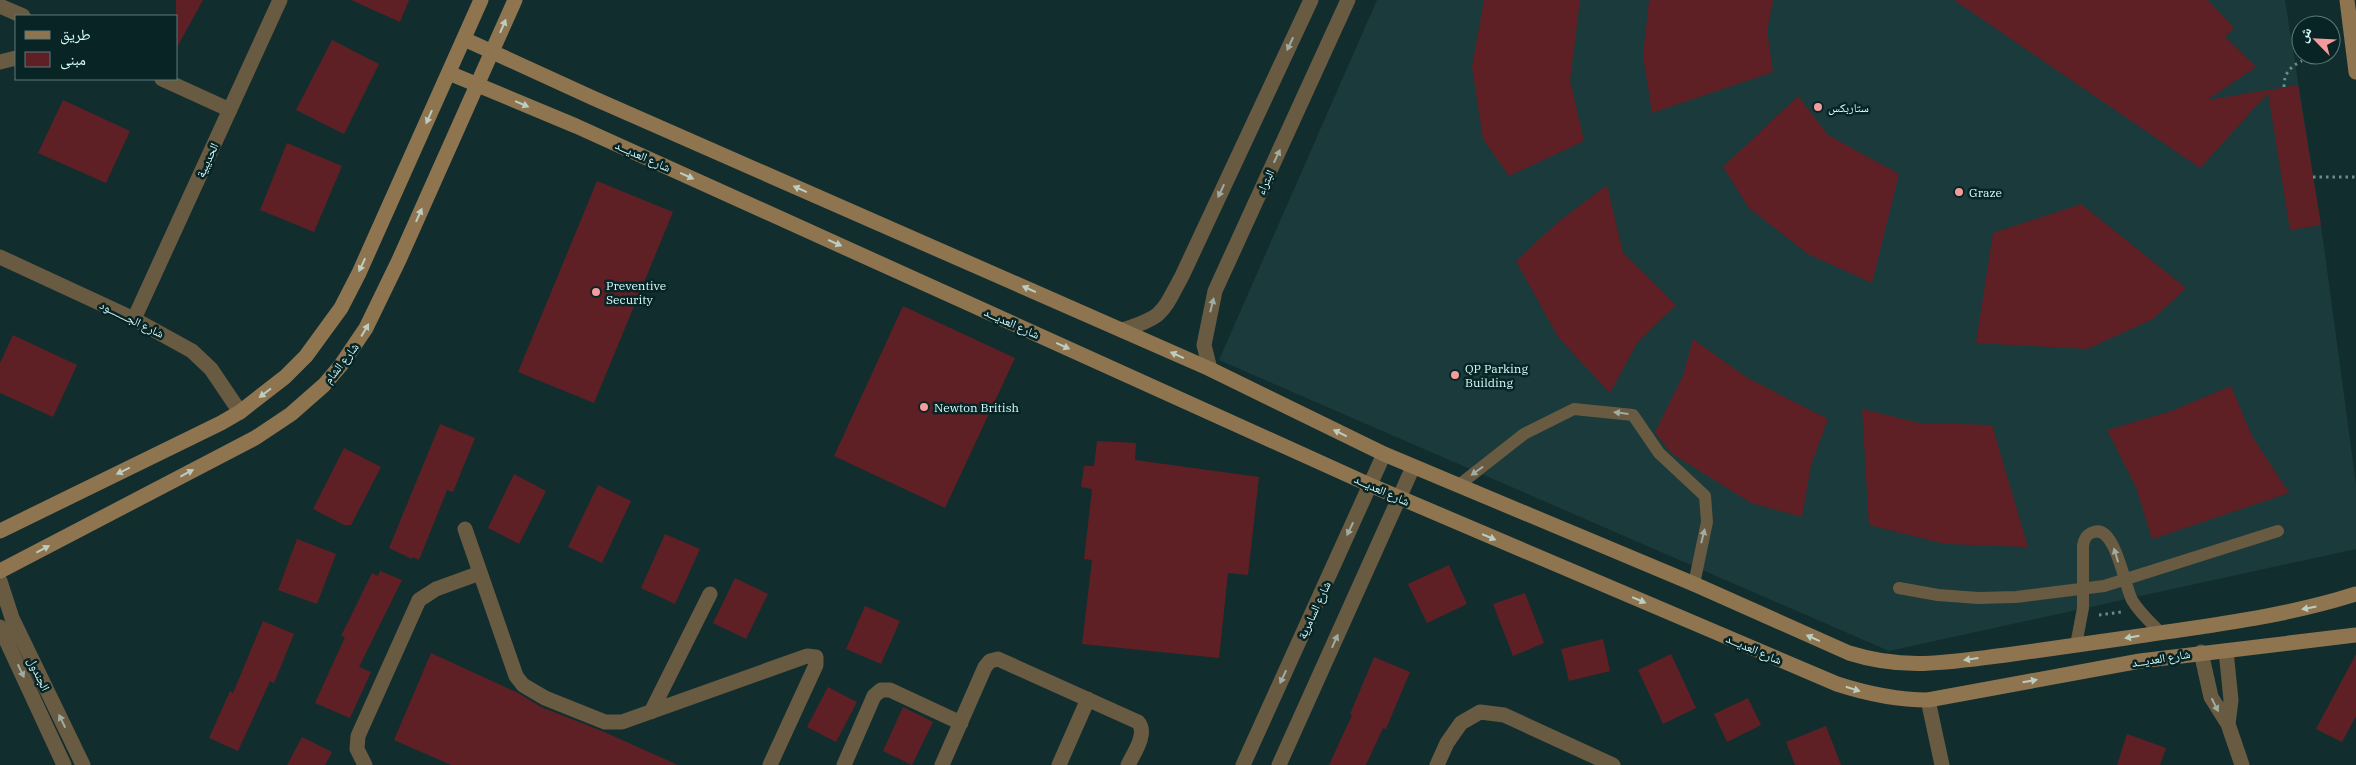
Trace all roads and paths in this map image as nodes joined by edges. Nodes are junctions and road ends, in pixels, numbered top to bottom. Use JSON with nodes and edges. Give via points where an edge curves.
{"nodes":[{"id":1,"x":280,"y":0,"type":"edge"},
{"id":2,"x":481,"y":0,"type":"edge"},
{"id":3,"x":515,"y":0,"type":"edge"},
{"id":4,"x":1311,"y":0,"type":"edge"},
{"id":5,"x":1348,"y":0,"type":"edge"},
{"id":6,"x":2347,"y":0,"type":"edge"},
{"id":7,"x":0,"y":6,"type":"edge"},
{"id":8,"x":21,"y":15,"type":"edge"},
{"id":9,"x":464,"y":39,"type":"junction"},
{"id":10,"x":492,"y":52,"type":"junction"},
{"id":11,"x":15,"y":58,"type":"edge"},
{"id":12,"x":0,"y":62,"type":"edge"},
{"id":13,"x":2296,"y":65,"type":"edge"},
{"id":14,"x":2356,"y":72,"type":"edge"},
{"id":15,"x":449,"y":73,"type":"junction"},
{"id":16,"x":164,"y":80,"type":"edge"},
{"id":17,"x":478,"y":85,"type":"junction"},
{"id":18,"x":2284,"y":88,"type":"dead end"},
{"id":19,"x":230,"y":110,"type":"junction"},
{"id":20,"x":2313,"y":177,"type":"dead end"},
{"id":21,"x":2356,"y":177,"type":"edge"},
{"id":22,"x":0,"y":257,"type":"edge"},
{"id":23,"x":134,"y":319,"type":"junction"},
{"id":24,"x":1122,"y":330,"type":"junction"},
{"id":25,"x":1210,"y":369,"type":"junction"},
{"id":26,"x":240,"y":412,"type":"junction"},
{"id":27,"x":1384,"y":454,"type":"junction"},
{"id":28,"x":1413,"y":467,"type":"junction"},
{"id":29,"x":1370,"y":485,"type":"junction"},
{"id":30,"x":1459,"y":485,"type":"junction"},
{"id":31,"x":1400,"y":498,"type":"junction"},
{"id":32,"x":465,"y":529,"type":"dead end"},
{"id":33,"x":0,"y":531,"type":"edge"},
{"id":34,"x":2278,"y":531,"type":"dead end"},
{"id":35,"x":0,"y":571,"type":"edge"},
{"id":36,"x":480,"y":573,"type":"junction"},
{"id":37,"x":0,"y":581,"type":"edge"},
{"id":38,"x":2124,"y":581,"type":"junction"},
{"id":39,"x":1694,"y":584,"type":"junction"},
{"id":40,"x":1899,"y":588,"type":"dead end"},
{"id":41,"x":2083,"y":589,"type":"junction"},
{"id":42,"x":710,"y":594,"type":"dead end"},
{"id":43,"x":2356,"y":594,"type":"edge"},
{"id":44,"x":2138,"y":609,"type":"junction"},
{"id":45,"x":2082,"y":617,"type":"junction"},
{"id":46,"x":0,"y":627,"type":"edge"},
{"id":47,"x":2160,"y":632,"type":"junction"},
{"id":48,"x":2356,"y":635,"type":"edge"},
{"id":49,"x":2076,"y":645,"type":"junction"},
{"id":50,"x":2226,"y":651,"type":"junction"},
{"id":51,"x":2201,"y":652,"type":"junction"},
{"id":52,"x":1088,"y":699,"type":"junction"},
{"id":53,"x":1928,"y":700,"type":"junction"},
{"id":54,"x":651,"y":712,"type":"junction"},
{"id":55,"x":961,"y":723,"type":"junction"},
{"id":56,"x":2228,"y":724,"type":"junction"},
{"id":57,"x":945,"y":764,"type":"edge"},
{"id":58,"x":64,"y":765,"type":"edge"},
{"id":59,"x":83,"y":765,"type":"edge"},
{"id":60,"x":365,"y":765,"type":"edge"},
{"id":61,"x":770,"y":765,"type":"edge"},
{"id":62,"x":844,"y":765,"type":"edge"},
{"id":63,"x":1059,"y":765,"type":"edge"},
{"id":64,"x":1128,"y":765,"type":"edge"},
{"id":65,"x":1243,"y":765,"type":"edge"},
{"id":66,"x":1278,"y":765,"type":"edge"},
{"id":67,"x":1437,"y":765,"type":"edge"},
{"id":68,"x":1612,"y":765,"type":"edge"},
{"id":69,"x":1942,"y":765,"type":"edge"},
{"id":70,"x":2242,"y":765,"type":"edge"}],
"edges":[{"from":1,"to":19,"type":"street","name":"الحديبية"},
{"from":2,"to":9,"type":"street"},
{"from":10,"to":3,"type":"street","name":"شارع الشام","one_way":true},
{"from":4,"to":24,"type":"street","one_way":true,"via":[[1182,276],[1162,312],[1144,323]]},
{"from":25,"to":5,"type":"street","name":"البتراء","one_way":true,"via":[[1204,345],[1215,291]]},
{"from":6,"to":14,"type":"street"},
{"from":7,"to":8,"type":"street"},
{"from":9,"to":10,"type":"street","name":"شارع العديـــد"},
{"from":9,"to":15,"type":"street"},
{"from":10,"to":17,"type":"street","name":"شارع الشام"},
{"from":24,"to":10,"type":"street","name":"شارع العديـــد","one_way":true},
{"from":11,"to":12,"type":"street"},
{"from":13,"to":18,"type":"path","via":[[2288,71]]},
{"from":15,"to":17,"type":"street","name":"شارع العديـــد"},
{"from":15,"to":26,"type":"street","one_way":true,"via":[[341,308],[306,356]]},
{"from":16,"to":19,"type":"street"},
{"from":17,"to":29,"type":"street","name":"شارع العديـــد","one_way":true,"via":[[585,130]]},
{"from":35,"to":17,"type":"street","name":"شارع الشام","one_way":true,"via":[[255,438],[291,414],[324,385],[366,328]]},
{"from":19,"to":23,"type":"street","name":"الحديبية"},
{"from":20,"to":21,"type":"path"},
{"from":22,"to":23,"type":"street","name":"شارع الجــــــــود"},
{"from":23,"to":26,"type":"street","name":"شارع الجــــــــود","via":[[177,341],[202,359]]},
{"from":25,"to":24,"type":"street","name":"شارع العديـــد","one_way":true},
{"from":27,"to":25,"type":"street","name":"شارع العديـــد","one_way":true},
{"from":26,"to":33,"type":"street","one_way":true},
{"from":27,"to":28,"type":"street","name":"شارع العديـــد"},
{"from":27,"to":29,"type":"street","name":"شارع السامرية"},
{"from":28,"to":30,"type":"street","name":"شارع العديـــد"},
{"from":28,"to":31,"type":"street"},
{"from":29,"to":31,"type":"street","name":"شارع العديـــد"},
{"from":29,"to":65,"type":"street","name":"شارع السامرية","one_way":true},
{"from":30,"to":39,"type":"street","name":"شارع العديـــد"},
{"from":39,"to":30,"type":"lane","one_way":true,"via":[[1707,522],[1704,496],[1658,453],[1633,415],[1574,409],[1524,434]]},
{"from":31,"to":53,"type":"street","name":"شارع العديـــد","one_way":true,"via":[[1837,684],[1877,696]]},
{"from":66,"to":31,"type":"street","one_way":true},
{"from":32,"to":36,"type":"street"},
{"from":34,"to":38,"type":"lane"},
{"from":36,"to":54,"type":"street","via":[[516,676],[523,685],[545,698],[605,722],[622,722]]},
{"from":36,"to":60,"type":"street","via":[[436,589],[420,600],[358,736],[357,748]]},
{"from":59,"to":37,"type":"street","name":"الجندول","one_way":true,"via":[[12,618]]},
{"from":38,"to":41,"type":"lane"},
{"from":38,"to":41,"type":"lane","one_way":true,"via":[[2110,539],[2098,531],[2084,539]]},
{"from":38,"to":44,"type":"lane"},
{"from":49,"to":39,"type":"street","name":"شارع العديـــد","one_way":true,"via":[[1932,664],[1871,660],[1849,654]]},
{"from":40,"to":41,"type":"lane","via":[[1978,598]]},
{"from":41,"to":45,"type":"lane"},
{"from":42,"to":54,"type":"street"},
{"from":43,"to":47,"type":"street","name":"شارع العديـــد","one_way":true,"via":[[2276,615]]},
{"from":44,"to":45,"type":"path"},
{"from":44,"to":47,"type":"lane"},
{"from":45,"to":49,"type":"lane"},
{"from":46,"to":58,"type":"street","name":"الجندول","one_way":true},
{"from":47,"to":49,"type":"street","name":"شارع العديـــد","one_way":true},
{"from":48,"to":50,"type":"street","name":"شارع العديـــد"},
{"from":50,"to":51,"type":"street","name":"شارع العديـــد"},
{"from":50,"to":56,"type":"street","via":[[2231,700]]},
{"from":53,"to":51,"type":"street","name":"شارع العديـــد","one_way":true},
{"from":51,"to":56,"type":"street","one_way":true,"via":[[2211,697]]},
{"from":52,"to":55,"type":"street","via":[[994,659],[985,666]]},
{"from":52,"to":63,"type":"street"},
{"from":52,"to":64,"type":"street","via":[[1140,724],[1142,734]]},
{"from":53,"to":69,"type":"street"},
{"from":54,"to":61,"type":"street","via":[[807,656],[816,657],[816,666]]},
{"from":55,"to":57,"type":"street"},
{"from":55,"to":62,"type":"street","via":[[890,690],[881,690],[874,696]]},
{"from":56,"to":70,"type":"street"},
{"from":67,"to":68,"type":"street","via":[[1461,723],[1480,712],[1504,714]]}]}
